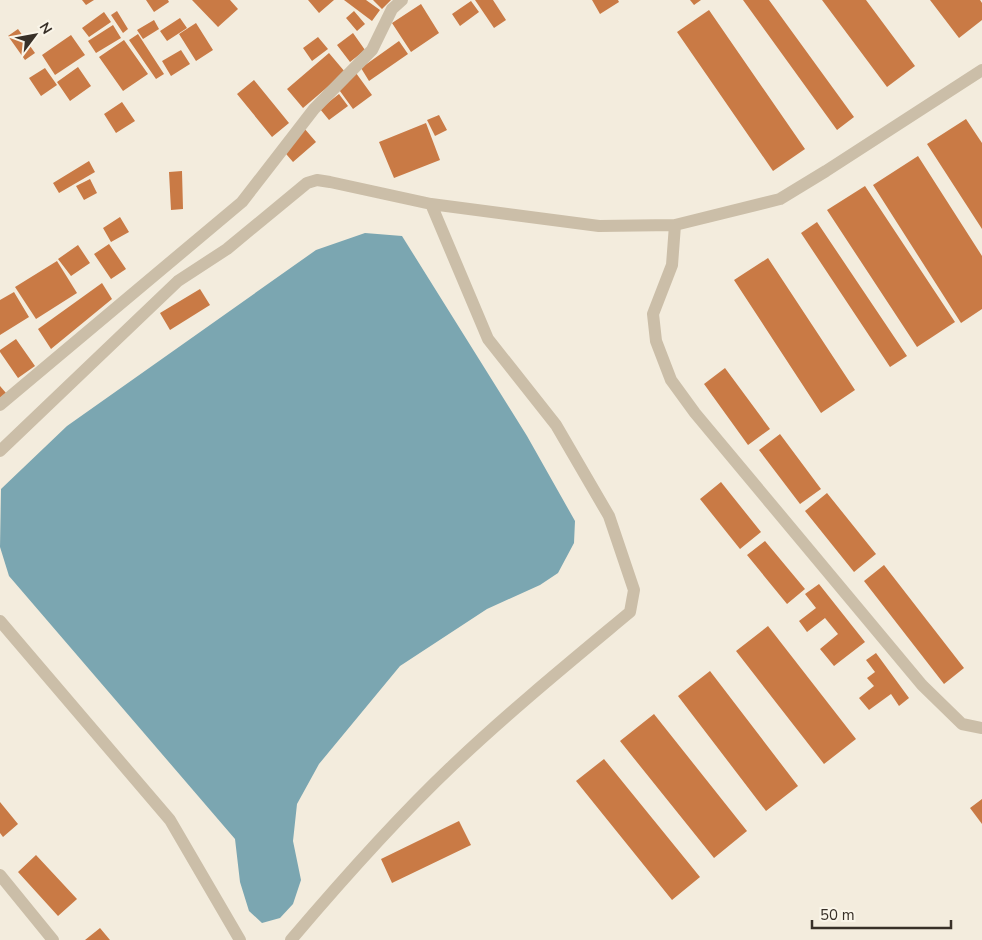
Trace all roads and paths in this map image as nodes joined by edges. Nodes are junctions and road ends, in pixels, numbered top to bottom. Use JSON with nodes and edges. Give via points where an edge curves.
{"nodes":[{"id":1,"x":402,"y":0,"type":"edge"},
{"id":2,"x":982,"y":70,"type":"edge"},
{"id":3,"x":431,"y":204,"type":"junction"},
{"id":4,"x":675,"y":225,"type":"junction"},
{"id":5,"x":0,"y":405,"type":"edge"},
{"id":6,"x":0,"y":450,"type":"edge"},
{"id":7,"x":0,"y":621,"type":"edge"},
{"id":8,"x":982,"y":728,"type":"edge"},
{"id":9,"x":0,"y":875,"type":"edge"},
{"id":10,"x":53,"y":940,"type":"edge"},
{"id":11,"x":240,"y":940,"type":"edge"},
{"id":12,"x":291,"y":940,"type":"edge"}],
"edges":[{"from":1,"to":5,"type":"street","via":[[392,9],[372,50],[314,109],[242,202]]},
{"from":2,"to":4,"type":"street","via":[[780,199]]},
{"from":3,"to":4,"type":"street","via":[[599,226]]},
{"from":3,"to":6,"type":"street","via":[[330,182],[317,180],[307,184],[227,248],[178,281]]},
{"from":3,"to":12,"type":"street","via":[[488,339],[556,425],[609,516],[634,590],[630,612],[451,766],[356,865]]},
{"from":4,"to":8,"type":"street","via":[[672,265],[652,314],[656,342],[671,380],[922,685],[962,724]]},
{"from":7,"to":11,"type":"street","via":[[170,820]]},
{"from":9,"to":10,"type":"street"}]}
